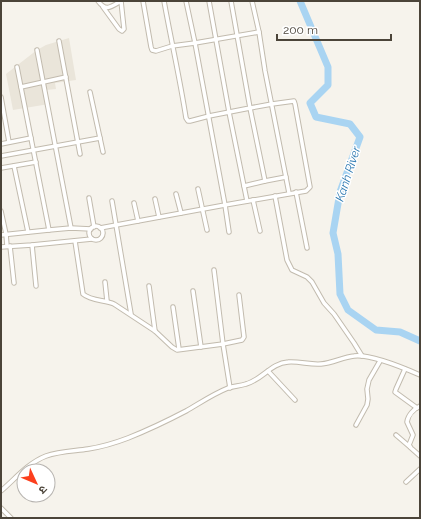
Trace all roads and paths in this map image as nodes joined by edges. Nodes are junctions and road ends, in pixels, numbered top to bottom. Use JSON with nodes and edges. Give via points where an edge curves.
{"nodes":[{"id":1,"x":98,"y":1,"type":"edge"},
{"id":2,"x":121,"y":1,"type":"edge"},
{"id":3,"x":143,"y":1,"type":"edge"},
{"id":4,"x":164,"y":1,"type":"edge"},
{"id":5,"x":186,"y":1,"type":"edge"},
{"id":6,"x":209,"y":1,"type":"edge"},
{"id":7,"x":231,"y":1,"type":"edge"},
{"id":8,"x":252,"y":1,"type":"edge"},
{"id":9,"x":103,"y":7,"type":"junction"},
{"id":10,"x":259,"y":32,"type":"junction"},
{"id":11,"x":237,"y":36,"type":"junction"},
{"id":12,"x":216,"y":39,"type":"junction"},
{"id":13,"x":59,"y":41,"type":"dead end"},
{"id":14,"x":195,"y":43,"type":"junction"},
{"id":15,"x":172,"y":46,"type":"junction"},
{"id":16,"x":37,"y":50,"type":"dead end"},
{"id":17,"x":18,"y":66,"type":"dead end"},
{"id":18,"x":66,"y":77,"type":"junction"},
{"id":19,"x":43,"y":82,"type":"junction"},
{"id":20,"x":21,"y":87,"type":"junction"},
{"id":21,"x":90,"y":92,"type":"dead end"},
{"id":22,"x":1,"y":97,"type":"edge"},
{"id":23,"x":272,"y":104,"type":"junction"},
{"id":24,"x":250,"y":108,"type":"junction"},
{"id":25,"x":229,"y":112,"type":"junction"},
{"id":26,"x":209,"y":116,"type":"junction"},
{"id":27,"x":31,"y":138,"type":"junction"},
{"id":28,"x":100,"y":138,"type":"junction"},
{"id":29,"x":9,"y":142,"type":"junction"},
{"id":30,"x":78,"y":142,"type":"junction"},
{"id":31,"x":1,"y":144,"type":"edge"},
{"id":32,"x":56,"y":146,"type":"junction"},
{"id":33,"x":34,"y":150,"type":"junction"},
{"id":34,"x":103,"y":152,"type":"dead end"},
{"id":35,"x":80,"y":154,"type":"dead end"},
{"id":36,"x":1,"y":156,"type":"edge"},
{"id":37,"x":36,"y":162,"type":"junction"},
{"id":38,"x":14,"y":166,"type":"junction"},
{"id":39,"x":1,"y":168,"type":"edge"},
{"id":40,"x":286,"y":177,"type":"junction"},
{"id":41,"x":265,"y":181,"type":"junction"},
{"id":42,"x":244,"y":186,"type":"junction"},
{"id":43,"x":198,"y":189,"type":"dead end"},
{"id":44,"x":296,"y":192,"type":"junction"},
{"id":45,"x":289,"y":193,"type":"junction"},
{"id":46,"x":176,"y":194,"type":"dead end"},
{"id":47,"x":275,"y":196,"type":"junction"},
{"id":48,"x":89,"y":198,"type":"dead end"},
{"id":49,"x":155,"y":199,"type":"dead end"},
{"id":50,"x":253,"y":200,"type":"junction"},
{"id":51,"x":112,"y":201,"type":"dead end"},
{"id":52,"x":247,"y":201,"type":"junction"},
{"id":53,"x":134,"y":202,"type":"dead end"},
{"id":54,"x":225,"y":205,"type":"junction"},
{"id":55,"x":202,"y":209,"type":"junction"},
{"id":56,"x":1,"y":211,"type":"edge"},
{"id":57,"x":181,"y":213,"type":"junction"},
{"id":58,"x":159,"y":217,"type":"junction"},
{"id":59,"x":138,"y":221,"type":"junction"},
{"id":60,"x":116,"y":225,"type":"junction"},
{"id":61,"x":71,"y":228,"type":"junction"},
{"id":62,"x":92,"y":228,"type":"junction"},
{"id":63,"x":100,"y":228,"type":"junction"},
{"id":64,"x":48,"y":230,"type":"junction"},
{"id":65,"x":207,"y":230,"type":"dead end"},
{"id":66,"x":260,"y":231,"type":"dead end"},
{"id":67,"x":28,"y":232,"type":"junction"},
{"id":68,"x":229,"y":232,"type":"dead end"},
{"id":69,"x":3,"y":234,"type":"edge"},
{"id":70,"x":92,"y":239,"type":"junction"},
{"id":71,"x":75,"y":240,"type":"junction"},
{"id":72,"x":32,"y":245,"type":"junction"},
{"id":73,"x":8,"y":246,"type":"junction"},
{"id":74,"x":1,"y":247,"type":"edge"},
{"id":75,"x":307,"y":248,"type":"dead end"},
{"id":76,"x":214,"y":270,"type":"dead end"},
{"id":77,"x":105,"y":282,"type":"dead end"},
{"id":78,"x":14,"y":283,"type":"dead end"},
{"id":79,"x":36,"y":286,"type":"dead end"},
{"id":80,"x":149,"y":286,"type":"dead end"},
{"id":81,"x":194,"y":291,"type":"dead end"},
{"id":82,"x":238,"y":295,"type":"dead end"},
{"id":83,"x":107,"y":301,"type":"junction"},
{"id":84,"x":174,"y":307,"type":"dead end"},
{"id":85,"x":131,"y":314,"type":"junction"},
{"id":86,"x":155,"y":331,"type":"junction"},
{"id":87,"x":222,"y":344,"type":"junction"},
{"id":88,"x":201,"y":347,"type":"junction"},
{"id":89,"x":179,"y":350,"type":"junction"},
{"id":90,"x":362,"y":356,"type":"junction"},
{"id":91,"x":380,"y":360,"type":"junction"},
{"id":92,"x":405,"y":369,"type":"junction"},
{"id":93,"x":268,"y":371,"type":"junction"},
{"id":94,"x":420,"y":375,"type":"edge"},
{"id":95,"x":230,"y":388,"type":"junction"},
{"id":96,"x":295,"y":400,"type":"dead end"},
{"id":97,"x":418,"y":407,"type":"edge"},
{"id":98,"x":356,"y":425,"type":"dead end"},
{"id":99,"x":396,"y":435,"type":"dead end"},
{"id":100,"x":411,"y":448,"type":"junction"},
{"id":101,"x":420,"y":456,"type":"edge"},
{"id":102,"x":420,"y":469,"type":"edge"},
{"id":103,"x":406,"y":482,"type":"dead end"},
{"id":104,"x":1,"y":492,"type":"edge"},
{"id":105,"x":1,"y":508,"type":"edge"},
{"id":106,"x":3,"y":513,"type":"edge"},
{"id":107,"x":11,"y":518,"type":"edge"}],
"edges":[{"from":1,"to":9,"type":"street"},
{"from":2,"to":9,"type":"street","via":[[110,7]]},
{"from":2,"to":9,"type":"street","via":[[124,29],[122,31]]},
{"from":3,"to":15,"type":"street","via":[[152,50]]},
{"from":4,"to":15,"type":"street"},
{"from":5,"to":14,"type":"street"},
{"from":6,"to":12,"type":"street"},
{"from":7,"to":11,"type":"street"},
{"from":8,"to":10,"type":"street"},
{"from":10,"to":11,"type":"street"},
{"from":10,"to":23,"type":"street"},
{"from":11,"to":12,"type":"street"},
{"from":11,"to":24,"type":"street"},
{"from":12,"to":14,"type":"street"},
{"from":12,"to":25,"type":"street"},
{"from":13,"to":18,"type":"street"},
{"from":14,"to":15,"type":"street"},
{"from":14,"to":26,"type":"street"},
{"from":15,"to":26,"type":"street","via":[[186,118],[190,121]]},
{"from":16,"to":19,"type":"street"},
{"from":17,"to":20,"type":"street"},
{"from":18,"to":19,"type":"street"},
{"from":18,"to":30,"type":"street"},
{"from":19,"to":20,"type":"street"},
{"from":19,"to":32,"type":"street"},
{"from":20,"to":27,"type":"street"},
{"from":21,"to":28,"type":"street"},
{"from":22,"to":29,"type":"street"},
{"from":23,"to":24,"type":"street"},
{"from":23,"to":40,"type":"street"},
{"from":23,"to":44,"type":"street","via":[[292,100],[295,102],[310,185],[306,191]]},
{"from":24,"to":25,"type":"street"},
{"from":24,"to":41,"type":"street"},
{"from":25,"to":26,"type":"street"},
{"from":25,"to":42,"type":"street"},
{"from":26,"to":54,"type":"street"},
{"from":27,"to":29,"type":"street"},
{"from":27,"to":33,"type":"street"},
{"from":28,"to":30,"type":"street"},
{"from":28,"to":34,"type":"street"},
{"from":29,"to":31,"type":"street"},
{"from":30,"to":32,"type":"street"},
{"from":30,"to":35,"type":"street"},
{"from":32,"to":33,"type":"street"},
{"from":32,"to":61,"type":"street"},
{"from":33,"to":36,"type":"street"},
{"from":33,"to":37,"type":"street"},
{"from":37,"to":38,"type":"street"},
{"from":37,"to":64,"type":"street"},
{"from":38,"to":39,"type":"street"},
{"from":38,"to":67,"type":"street"},
{"from":40,"to":41,"type":"street"},
{"from":40,"to":45,"type":"street"},
{"from":41,"to":42,"type":"street"},
{"from":42,"to":52,"type":"street"},
{"from":43,"to":55,"type":"street"},
{"from":44,"to":45,"type":"street"},
{"from":44,"to":75,"type":"street"},
{"from":45,"to":47,"type":"street"},
{"from":46,"to":57,"type":"street"},
{"from":47,"to":50,"type":"street"},
{"from":47,"to":90,"type":"street","via":[[290,267],[312,282]]},
{"from":48,"to":62,"type":"street"},
{"from":49,"to":58,"type":"street"},
{"from":50,"to":52,"type":"street"},
{"from":50,"to":66,"type":"street"},
{"from":51,"to":60,"type":"street"},
{"from":52,"to":54,"type":"street"},
{"from":53,"to":59,"type":"street"},
{"from":54,"to":55,"type":"street"},
{"from":54,"to":68,"type":"street"},
{"from":55,"to":57,"type":"street"},
{"from":55,"to":65,"type":"street"},
{"from":56,"to":69,"type":"street"},
{"from":57,"to":58,"type":"street"},
{"from":58,"to":59,"type":"street"},
{"from":59,"to":60,"type":"street"},
{"from":60,"to":63,"type":"street"},
{"from":60,"to":85,"type":"street"},
{"from":61,"to":62,"type":"street"},
{"from":61,"to":64,"type":"street"},
{"from":62,"to":63,"type":"street"},
{"from":62,"to":70,"type":"street","via":[[89,234]]},
{"from":63,"to":70,"type":"street","via":[[103,232],[101,238]]},
{"from":64,"to":67,"type":"street"},
{"from":67,"to":69,"type":"street"},
{"from":69,"to":73,"type":"street"},
{"from":70,"to":71,"type":"street"},
{"from":71,"to":72,"type":"street"},
{"from":71,"to":83,"type":"street","via":[[83,294],[89,298]]},
{"from":72,"to":73,"type":"street"},
{"from":72,"to":79,"type":"street"},
{"from":73,"to":74,"type":"street"},
{"from":73,"to":78,"type":"street"},
{"from":76,"to":87,"type":"street"},
{"from":77,"to":83,"type":"street"},
{"from":80,"to":86,"type":"street"},
{"from":81,"to":88,"type":"street"},
{"from":82,"to":87,"type":"street","via":[[244,336],[242,340]]},
{"from":83,"to":85,"type":"street"},
{"from":84,"to":89,"type":"street"},
{"from":85,"to":86,"type":"street"},
{"from":86,"to":89,"type":"street","via":[[174,349]]},
{"from":87,"to":88,"type":"street"},
{"from":87,"to":95,"type":"street"},
{"from":88,"to":89,"type":"street"},
{"from":90,"to":91,"type":"street"},
{"from":90,"to":93,"type":"street","via":[[320,364],[288,362]]},
{"from":91,"to":92,"type":"street"},
{"from":91,"to":98,"type":"street","via":[[369,380],[368,399]]},
{"from":92,"to":94,"type":"street"},
{"from":92,"to":97,"type":"street","via":[[395,392]]},
{"from":93,"to":95,"type":"street","via":[[254,381]]},
{"from":93,"to":96,"type":"street"},
{"from":95,"to":104,"type":"street","via":[[128,438],[108,445],[54,454],[36,461]]},
{"from":97,"to":100,"type":"street","via":[[407,419],[413,435],[409,443]]},
{"from":99,"to":100,"type":"street"},
{"from":100,"to":101,"type":"street"},
{"from":102,"to":103,"type":"street"},
{"from":105,"to":106,"type":"street"},
{"from":106,"to":107,"type":"street"}]}
